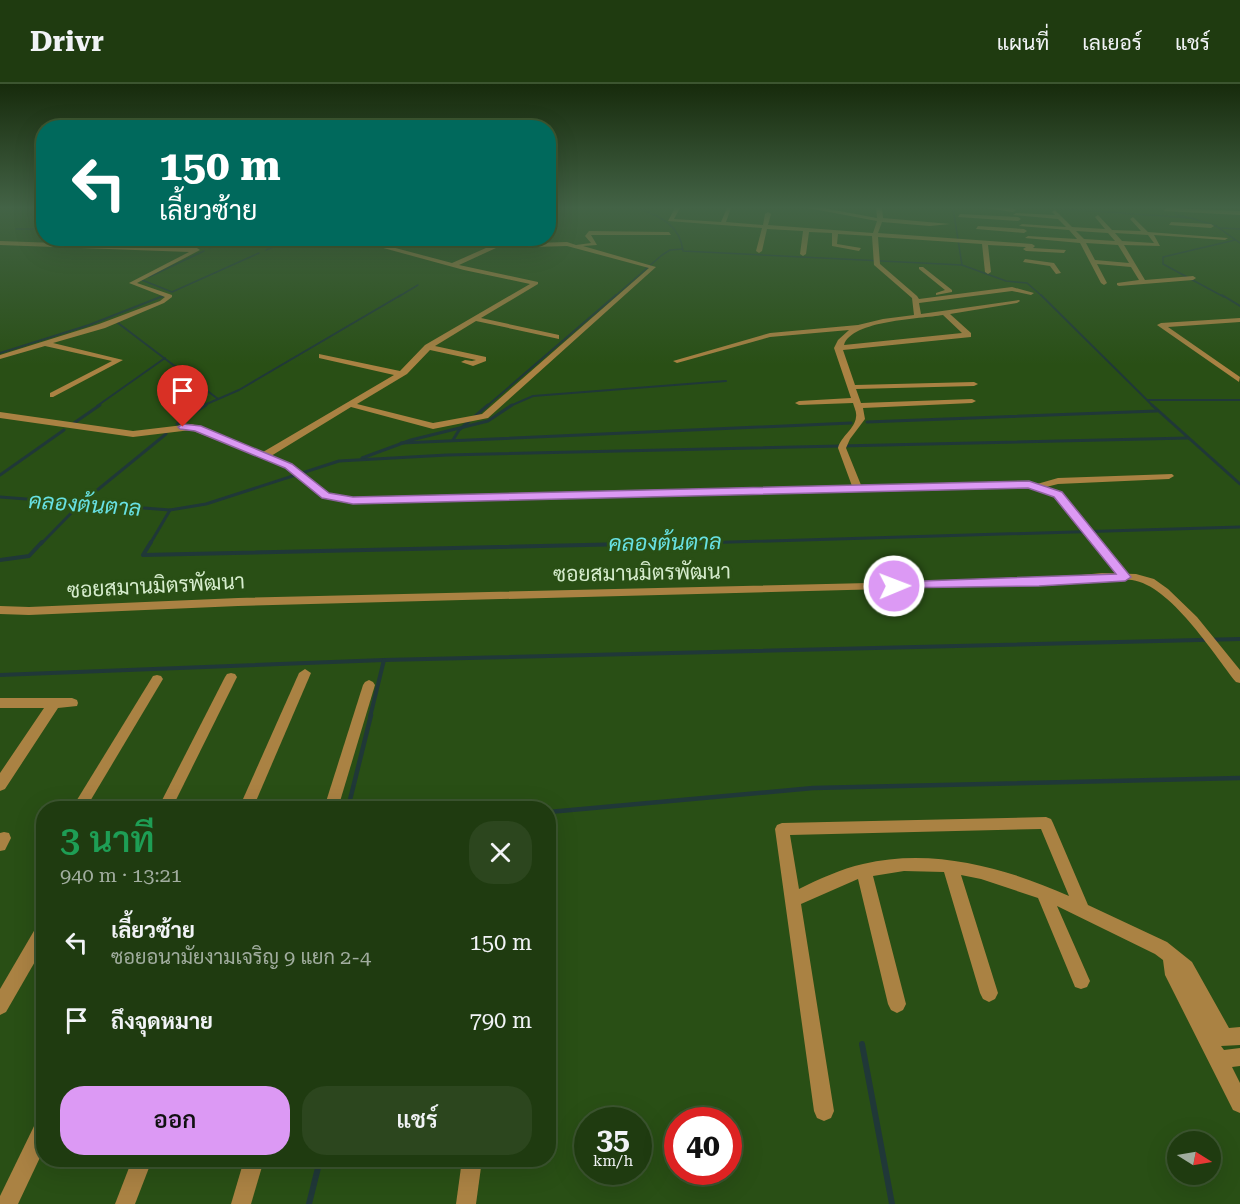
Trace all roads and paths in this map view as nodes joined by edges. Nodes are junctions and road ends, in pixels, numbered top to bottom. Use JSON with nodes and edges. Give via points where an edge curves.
{"nodes":[{"id":1,"x":177,"y":260,"type":"edge"},
{"id":2,"x":435,"y":260,"type":"edge"},
{"id":3,"x":463,"y":260,"type":"edge"},
{"id":4,"x":628,"y":260,"type":"edge"},
{"id":5,"x":876,"y":260,"type":"edge"},
{"id":6,"x":987,"y":260,"type":"edge"},
{"id":7,"x":1025,"y":260,"type":"edge"},
{"id":8,"x":1131,"y":260,"type":"edge"},
{"id":9,"x":1093,"y":262,"type":"joint"},
{"id":10,"x":453,"y":265,"type":"junction"},
{"id":11,"x":1134,"y":265,"type":"junction"},
{"id":12,"x":921,"y":268,"type":"dead end"},
{"id":13,"x":988,"y":272,"type":"dead end"},
{"id":14,"x":1058,"y":273,"type":"dead end"},
{"id":15,"x":1193,"y":278,"type":"dead end"},
{"id":16,"x":1143,"y":282,"type":"junction"},
{"id":17,"x":1104,"y":283,"type":"dead end"},
{"id":18,"x":1119,"y":284,"type":"dead end"},
{"id":19,"x":978,"y":286,"type":"dead end"},
{"id":20,"x":1031,"y":293,"type":"dead end"},
{"id":21,"x":953,"y":294,"type":"junction"},
{"id":22,"x":916,"y":299,"type":"junction"},
{"id":23,"x":936,"y":300,"type":"junction"},
{"id":24,"x":1017,"y":301,"type":"dead end"},
{"id":25,"x":976,"y":309,"type":"junction"},
{"id":26,"x":949,"y":312,"type":"junction"},
{"id":27,"x":918,"y":317,"type":"junction"},
{"id":28,"x":475,"y":320,"type":"junction"},
{"id":29,"x":1240,"y":320,"type":"edge"},
{"id":30,"x":858,"y":327,"type":"junction"},
{"id":31,"x":556,"y":338,"type":"dead end"},
{"id":32,"x":46,"y":344,"type":"junction"},
{"id":33,"x":428,"y":347,"type":"junction"},
{"id":34,"x":838,"y":348,"type":"junction"},
{"id":35,"x":322,"y":356,"type":"dead end"},
{"id":36,"x":0,"y":357,"type":"edge"},
{"id":37,"x":677,"y":361,"type":"dead end"},
{"id":38,"x":465,"y":362,"type":"dead end"},
{"id":39,"x":401,"y":374,"type":"junction"},
{"id":40,"x":1239,"y":380,"type":"edge"},
{"id":41,"x":974,"y":384,"type":"dead end"},
{"id":42,"x":851,"y":387,"type":"junction"},
{"id":43,"x":53,"y":395,"type":"dead end"},
{"id":44,"x":972,"y":401,"type":"dead end"},
{"id":45,"x":799,"y":403,"type":"dead end"},
{"id":46,"x":856,"y":403,"type":"junction"},
{"id":47,"x":349,"y":404,"type":"junction"},
{"id":48,"x":0,"y":415,"type":"edge"},
{"id":49,"x":264,"y":456,"type":"junction"},
{"id":50,"x":1169,"y":476,"type":"dead end"},
{"id":51,"x":1040,"y":486,"type":"junction"},
{"id":52,"x":857,"y":488,"type":"junction"},
{"id":53,"x":1125,"y":577,"type":"junction"},
{"id":54,"x":0,"y":609,"type":"edge"},
{"id":55,"x":305,"y":673,"type":"dead end"},
{"id":56,"x":231,"y":677,"type":"dead end"},
{"id":57,"x":157,"y":679,"type":"dead end"},
{"id":58,"x":1240,"y":679,"type":"edge"},
{"id":59,"x":369,"y":685,"type":"dead end"},
{"id":60,"x":0,"y":703,"type":"edge"},
{"id":61,"x":54,"y":703,"type":"junction"},
{"id":62,"x":72,"y":703,"type":"dead end"},
{"id":63,"x":0,"y":785,"type":"edge"},
{"id":64,"x":83,"y":801,"type":"edge"},
{"id":65,"x":169,"y":801,"type":"edge"},
{"id":66,"x":249,"y":801,"type":"edge"},
{"id":67,"x":333,"y":801,"type":"edge"},
{"id":68,"x":950,"y":866,"type":"junction"},
{"id":69,"x":864,"y":870,"type":"junction"},
{"id":70,"x":1043,"y":892,"type":"junction"},
{"id":71,"x":793,"y":900,"type":"junction"},
{"id":72,"x":1083,"y":911,"type":"junction"},
{"id":73,"x":36,"y":943,"type":"edge"},
{"id":74,"x":1081,"y":981,"type":"dead end"},
{"id":75,"x":989,"y":993,"type":"dead end"},
{"id":76,"x":897,"y":1004,"type":"dead end"},
{"id":77,"x":0,"y":1006,"type":"edge"},
{"id":78,"x":1224,"y":1038,"type":"edge"},
{"id":79,"x":1240,"y":1058,"type":"edge"},
{"id":80,"x":1219,"y":1060,"type":"junction"},
{"id":81,"x":1240,"y":1103,"type":"edge"},
{"id":82,"x":824,"y":1111,"type":"dead end"},
{"id":83,"x":36,"y":1144,"type":"edge"},
{"id":84,"x":139,"y":1167,"type":"edge"},
{"id":85,"x":252,"y":1167,"type":"edge"},
{"id":86,"x":471,"y":1167,"type":"edge"},
{"id":87,"x":7,"y":1204,"type":"edge"},
{"id":88,"x":124,"y":1204,"type":"edge"},
{"id":89,"x":241,"y":1204,"type":"edge"},
{"id":90,"x":466,"y":1204,"type":"edge"}],
"edges":[{"from":1,"to":32,"type":"street","via":[[132,283],[169,294],[167,299],[114,322]]},
{"from":2,"to":10,"type":"street"},
{"from":3,"to":10,"type":"street"},
{"from":4,"to":47,"type":"street","via":[[653,267],[495,410],[433,426]]},
{"from":5,"to":22,"type":"street","via":[[878,267]]},
{"from":6,"to":13,"type":"street"},
{"from":7,"to":14,"type":"street","via":[[1026,264],[1052,264]]},
{"from":8,"to":11,"type":"street"},
{"from":9,"to":11,"type":"street"},
{"from":9,"to":17,"type":"street"},
{"from":10,"to":28,"type":"street","via":[[536,283]]},
{"from":11,"to":16,"type":"street"},
{"from":12,"to":21,"type":"street"},
{"from":15,"to":16,"type":"street"},
{"from":16,"to":18,"type":"street"},
{"from":19,"to":21,"type":"street"},
{"from":20,"to":21,"type":"street","via":[[1012,289]]},
{"from":21,"to":22,"type":"street"},
{"from":21,"to":23,"type":"street"},
{"from":21,"to":25,"type":"street"},
{"from":22,"to":23,"type":"street"},
{"from":22,"to":27,"type":"street"},
{"from":23,"to":26,"type":"street"},
{"from":24,"to":25,"type":"street"},
{"from":25,"to":26,"type":"street"},
{"from":26,"to":27,"type":"street"},
{"from":26,"to":34,"type":"street","via":[[968,334]]},
{"from":27,"to":30,"type":"street"},
{"from":28,"to":31,"type":"street"},
{"from":28,"to":33,"type":"street"},
{"from":29,"to":40,"type":"street","via":[[1161,325]]},
{"from":30,"to":34,"type":"street","via":[[848,333]]},
{"from":30,"to":37,"type":"street","via":[[770,335]]},
{"from":32,"to":36,"type":"street"},
{"from":32,"to":43,"type":"street","via":[[119,360]]},
{"from":33,"to":38,"type":"street","via":[[483,359],[473,364]]},
{"from":33,"to":39,"type":"street"},
{"from":34,"to":42,"type":"street"},
{"from":35,"to":39,"type":"street"},
{"from":39,"to":47,"type":"street"},
{"from":41,"to":42,"type":"street"},
{"from":42,"to":46,"type":"street"},
{"from":44,"to":46,"type":"street"},
{"from":45,"to":46,"type":"street"},
{"from":46,"to":52,"type":"street","via":[[860,421],[843,445]]},
{"from":47,"to":49,"type":"street"},
{"from":48,"to":49,"type":"street","via":[[133,434],[192,427]]},
{"from":49,"to":52,"type":"street","via":[[298,473],[326,496],[353,501]]},
{"from":50,"to":51,"type":"street","via":[[1058,481]]},
{"from":51,"to":52,"type":"street"},
{"from":51,"to":53,"type":"street","via":[[1058,495]]},
{"from":53,"to":54,"type":"street","name":"ซอยสมานมิตรพัฒนา"},
{"from":53,"to":58,"type":"street","name":"ซอยสมานมิตรพัฒนา","via":[[1158,585],[1174,598]]},
{"from":55,"to":66,"type":"street"},
{"from":56,"to":65,"type":"street"},
{"from":57,"to":64,"type":"street"},
{"from":59,"to":67,"type":"street"},
{"from":60,"to":61,"type":"street"},
{"from":61,"to":62,"type":"street"},
{"from":61,"to":63,"type":"street"},
{"from":68,"to":69,"type":"street","via":[[915,864]]},
{"from":68,"to":70,"type":"street","via":[[1000,876]]},
{"from":68,"to":75,"type":"street"},
{"from":69,"to":71,"type":"street"},
{"from":69,"to":76,"type":"street"},
{"from":70,"to":72,"type":"street"},
{"from":70,"to":74,"type":"street"},
{"from":71,"to":72,"type":"street","via":[[782,829],[1046,823]]},
{"from":71,"to":82,"type":"street"},
{"from":72,"to":78,"type":"street","via":[[1161,948],[1171,957],[1171,969]]},
{"from":73,"to":77,"type":"street"},
{"from":78,"to":80,"type":"street"},
{"from":79,"to":80,"type":"street"},
{"from":80,"to":81,"type":"street"},
{"from":83,"to":87,"type":"street"},
{"from":84,"to":88,"type":"street"},
{"from":85,"to":89,"type":"street"},
{"from":86,"to":90,"type":"street"}]}
